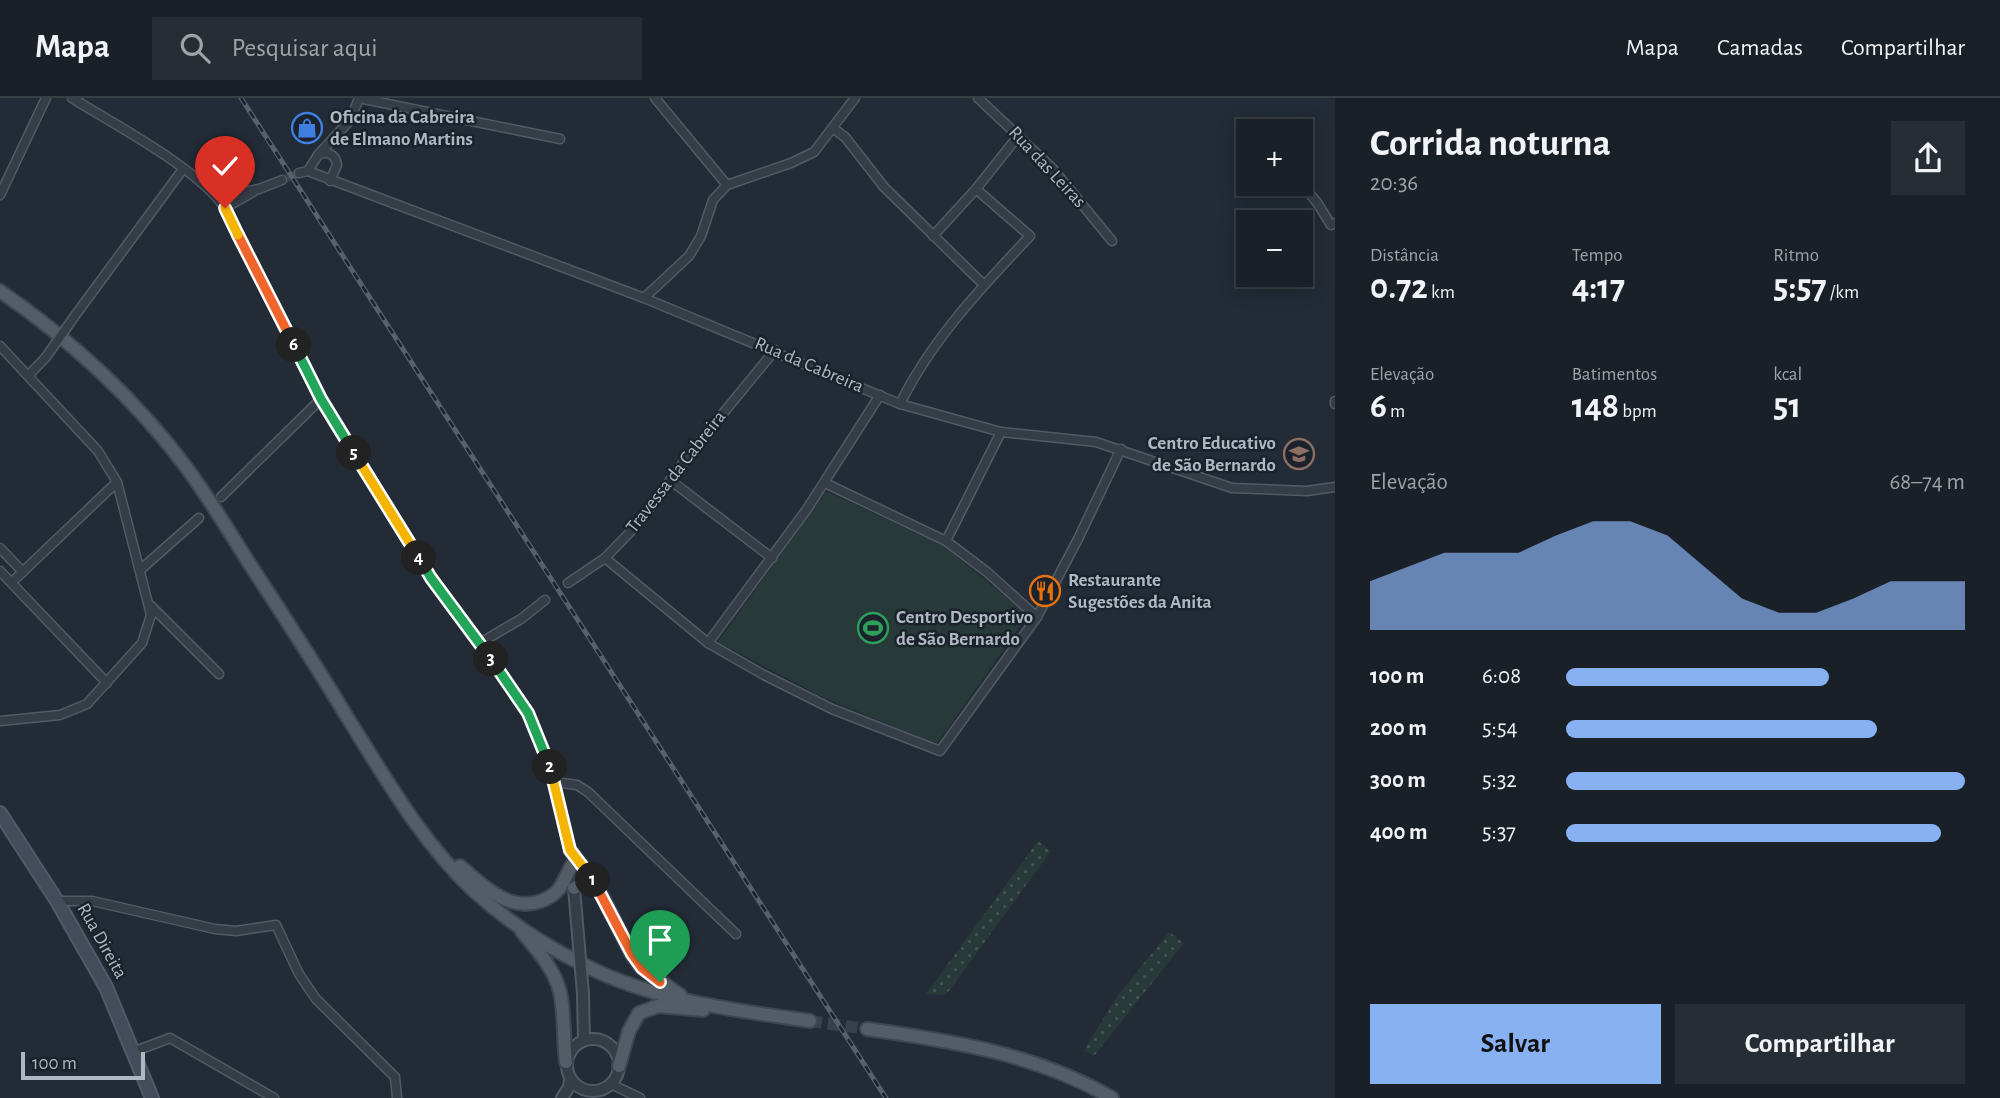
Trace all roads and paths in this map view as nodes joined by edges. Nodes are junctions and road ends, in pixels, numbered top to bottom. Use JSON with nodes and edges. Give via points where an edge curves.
{"nodes":[{"id":1,"x":46,"y":98,"type":"edge"},
{"id":2,"x":72,"y":98,"type":"edge"},
{"id":3,"x":359,"y":98,"type":"edge"},
{"id":4,"x":655,"y":98,"type":"edge"},
{"id":5,"x":855,"y":98,"type":"edge"},
{"id":6,"x":978,"y":98,"type":"edge"},
{"id":7,"x":834,"y":129,"type":"junction"},
{"id":8,"x":1019,"y":135,"type":"junction"},
{"id":9,"x":336,"y":136,"type":"junction"},
{"id":10,"x":560,"y":139,"type":"dead end"},
{"id":11,"x":318,"y":155,"type":"junction"},
{"id":12,"x":333,"y":156,"type":"junction"},
{"id":13,"x":183,"y":169,"type":"junction"},
{"id":14,"x":308,"y":171,"type":"junction"},
{"id":15,"x":299,"y":173,"type":"tunnel mouth"},
{"id":16,"x":282,"y":180,"type":"tunnel mouth"},
{"id":17,"x":330,"y":181,"type":"junction"},
{"id":18,"x":727,"y":185,"type":"junction"},
{"id":19,"x":259,"y":189,"type":"junction"},
{"id":20,"x":976,"y":189,"type":"junction"},
{"id":21,"x":0,"y":195,"type":"edge"},
{"id":22,"x":1312,"y":196,"type":"edge"},
{"id":23,"x":218,"y":197,"type":"junction"},
{"id":24,"x":225,"y":208,"type":"junction"},
{"id":25,"x":1335,"y":223,"type":"edge"},
{"id":26,"x":933,"y":236,"type":"junction"},
{"id":27,"x":1112,"y":241,"type":"dead end"},
{"id":28,"x":984,"y":285,"type":"junction"},
{"id":29,"x":0,"y":291,"type":"edge"},
{"id":30,"x":645,"y":298,"type":"junction"},
{"id":31,"x":0,"y":346,"type":"edge"},
{"id":32,"x":775,"y":350,"type":"junction"},
{"id":33,"x":29,"y":375,"type":"junction"},
{"id":34,"x":880,"y":395,"type":"junction"},
{"id":35,"x":321,"y":399,"type":"junction"},
{"id":36,"x":900,"y":404,"type":"junction"},
{"id":37,"x":1001,"y":432,"type":"junction"},
{"id":38,"x":1121,"y":449,"type":"junction"},
{"id":39,"x":670,"y":480,"type":"junction"},
{"id":40,"x":117,"y":482,"type":"junction"},
{"id":41,"x":825,"y":483,"type":"junction"},
{"id":42,"x":1335,"y":487,"type":"edge"},
{"id":43,"x":221,"y":497,"type":"dead end"},
{"id":44,"x":199,"y":518,"type":"dead end"},
{"id":45,"x":946,"y":541,"type":"junction"},
{"id":46,"x":0,"y":548,"type":"edge"},
{"id":47,"x":605,"y":558,"type":"junction"},
{"id":48,"x":772,"y":558,"type":"junction"},
{"id":49,"x":140,"y":570,"type":"junction"},
{"id":50,"x":0,"y":571,"type":"edge"},
{"id":51,"x":23,"y":572,"type":"junction"},
{"id":52,"x":12,"y":582,"type":"junction"},
{"id":53,"x":568,"y":583,"type":"dead end"},
{"id":54,"x":545,"y":600,"type":"dead end"},
{"id":55,"x":147,"y":602,"type":"junction"},
{"id":56,"x":1037,"y":617,"type":"junction"},
{"id":57,"x":480,"y":643,"type":"junction"},
{"id":58,"x":708,"y":643,"type":"junction"},
{"id":59,"x":219,"y":674,"type":"dead end"},
{"id":60,"x":107,"y":683,"type":"junction"},
{"id":61,"x":0,"y":721,"type":"edge"},
{"id":62,"x":555,"y":782,"type":"junction"},
{"id":63,"x":0,"y":813,"type":"edge"},
{"id":64,"x":429,"y":840,"type":"junction"},
{"id":65,"x":570,"y":850,"type":"junction"},
{"id":66,"x":572,"y":865,"type":"junction"},
{"id":67,"x":597,"y":886,"type":"junction"},
{"id":68,"x":558,"y":891,"type":"junction"},
{"id":69,"x":574,"y":892,"type":"junction"},
{"id":70,"x":57,"y":901,"type":"junction"},
{"id":71,"x":515,"y":924,"type":"junction"},
{"id":72,"x":736,"y":934,"type":"dead end"},
{"id":73,"x":687,"y":1001,"type":"junction"},
{"id":74,"x":741,"y":1011,"type":"junction"},
{"id":75,"x":810,"y":1021,"type":"tunnel mouth"},
{"id":76,"x":867,"y":1029,"type":"tunnel mouth"},
{"id":77,"x":584,"y":1040,"type":"junction"},
{"id":78,"x":133,"y":1052,"type":"junction"},
{"id":79,"x":566,"y":1062,"type":"junction"},
{"id":80,"x":619,"y":1066,"type":"junction"},
{"id":81,"x":570,"y":1079,"type":"junction"},
{"id":82,"x":611,"y":1084,"type":"junction"},
{"id":83,"x":587,"y":1091,"type":"junction"},
{"id":84,"x":152,"y":1098,"type":"edge"},
{"id":85,"x":274,"y":1098,"type":"edge"},
{"id":86,"x":397,"y":1098,"type":"edge"},
{"id":87,"x":562,"y":1098,"type":"edge"},
{"id":88,"x":569,"y":1098,"type":"edge"},
{"id":89,"x":640,"y":1098,"type":"edge"},
{"id":90,"x":1112,"y":1098,"type":"edge"}],
"edges":[{"from":1,"to":21,"type":"street"},
{"from":2,"to":13,"type":"street"},
{"from":3,"to":9,"type":"street","via":[[351,119]]},
{"from":3,"to":10,"type":"street"},
{"from":4,"to":18,"type":"street"},
{"from":5,"to":7,"type":"street"},
{"from":6,"to":8,"type":"street","name":"Rua das Leiras"},
{"from":7,"to":18,"type":"street","via":[[814,152]]},
{"from":7,"to":26,"type":"street"},
{"from":8,"to":20,"type":"street"},
{"from":8,"to":27,"type":"street","name":"Rua das Leiras"},
{"from":9,"to":11,"type":"street"},
{"from":9,"to":12,"type":"street"},
{"from":11,"to":12,"type":"street"},
{"from":11,"to":14,"type":"street"},
{"from":12,"to":17,"type":"street","via":[[337,165]]},
{"from":13,"to":23,"type":"street"},
{"from":13,"to":33,"type":"street","bridge":true},
{"from":14,"to":15,"type":"street"},
{"from":14,"to":17,"type":"street","name":"Rua da Cabreira"},
{"from":16,"to":19,"type":"street"},
{"from":17,"to":30,"type":"street","name":"Rua da Cabreira"},
{"from":18,"to":30,"type":"street","via":[[713,200],[689,256]]},
{"from":19,"to":23,"type":"street"},
{"from":19,"to":24,"type":"street"},
{"from":20,"to":26,"type":"street"},
{"from":20,"to":28,"type":"street","via":[[1030,236]]},
{"from":22,"to":25,"type":"street","via":[[1331,225]]},
{"from":23,"to":24,"type":"street"},
{"from":24,"to":35,"type":"street"},
{"from":26,"to":28,"type":"street"},
{"from":28,"to":36,"type":"street","via":[[933,349]]},
{"from":29,"to":64,"type":"main road","via":[[95,368],[186,467]]},
{"from":30,"to":32,"type":"street","name":"Rua da Cabreira"},
{"from":31,"to":33,"type":"street"},
{"from":32,"to":34,"type":"street","name":"Rua da Cabreira"},
{"from":32,"to":39,"type":"street","name":"Travessa da Cabreira"},
{"from":33,"to":40,"type":"street","via":[[98,451]]},
{"from":34,"to":36,"type":"street","name":"Rua da Cabreira"},
{"from":34,"to":41,"type":"street"},
{"from":35,"to":43,"type":"street"},
{"from":35,"to":57,"type":"street","via":[[431,578]]},
{"from":36,"to":37,"type":"street","name":"Rua da Cabreira"},
{"from":37,"to":38,"type":"street","name":"Rua da Cabreira"},
{"from":37,"to":45,"type":"street"},
{"from":38,"to":42,"type":"street","name":"Rua da Cabreira","via":[[1232,488],[1307,491]]},
{"from":38,"to":56,"type":"street"},
{"from":39,"to":47,"type":"street","name":"Travessa da Cabreira"},
{"from":39,"to":48,"type":"street"},
{"from":40,"to":49,"type":"street"},
{"from":40,"to":51,"type":"street"},
{"from":41,"to":45,"type":"street"},
{"from":41,"to":48,"type":"street"},
{"from":44,"to":49,"type":"street"},
{"from":45,"to":56,"type":"street"},
{"from":46,"to":51,"type":"street"},
{"from":47,"to":53,"type":"street","name":"Travessa da Cabreira"},
{"from":47,"to":58,"type":"street"},
{"from":48,"to":58,"type":"street"},
{"from":49,"to":55,"type":"street"},
{"from":50,"to":52,"type":"street"},
{"from":51,"to":52,"type":"street"},
{"from":52,"to":60,"type":"street"},
{"from":54,"to":57,"type":"street"},
{"from":55,"to":59,"type":"street"},
{"from":55,"to":60,"type":"street","via":[[151,615],[142,643]]},
{"from":56,"to":58,"type":"street","via":[[940,751],[832,709]]},
{"from":57,"to":62,"type":"street","via":[[528,713]]},
{"from":60,"to":61,"type":"street","via":[[88,704],[60,715]]},
{"from":62,"to":65,"type":"street"},
{"from":62,"to":72,"type":"street","via":[[577,785],[587,792]]},
{"from":63,"to":70,"type":"main road","name":"Rua Direita"},
{"from":64,"to":68,"type":"main road","via":[[512,903],[529,905]]},
{"from":64,"to":71,"type":"main road","via":[[475,892]]},
{"from":65,"to":66,"type":"street"},
{"from":65,"to":67,"type":"main road"},
{"from":66,"to":68,"type":"main road"},
{"from":66,"to":69,"type":"street"},
{"from":67,"to":69,"type":"main road","via":[[584,883]]},
{"from":67,"to":73,"type":"main road","via":[[642,968]]},
{"from":68,"to":69,"type":"main road"},
{"from":69,"to":77,"type":"street","bridge":true},
{"from":70,"to":78,"type":"main road","name":"Rua Direita","via":[[106,987]]},
{"from":70,"to":86,"type":"street","via":[[92,901],[215,929],[276,925],[316,999],[395,1077]]},
{"from":71,"to":73,"type":"main road","via":[[607,976]]},
{"from":71,"to":79,"type":"main road","via":[[545,960],[561,994]]},
{"from":73,"to":74,"type":"main road"},
{"from":74,"to":75,"type":"main road"},
{"from":74,"to":80,"type":"main road","via":[[647,1009],[633,1021]]},
{"from":76,"to":90,"type":"main road","via":[[1028,1060]]},
{"from":77,"to":79,"type":"street","via":[[572,1049]]},
{"from":77,"to":80,"type":"street","via":[[608,1044]]},
{"from":78,"to":84,"type":"main road","name":"Rua Direita"},
{"from":78,"to":85,"type":"street","via":[[170,1038]]},
{"from":79,"to":81,"type":"street"},
{"from":80,"to":82,"type":"street"},
{"from":81,"to":83,"type":"street"},
{"from":81,"to":87,"type":"street"},
{"from":82,"to":83,"type":"street"},
{"from":82,"to":89,"type":"street"},
{"from":83,"to":88,"type":"street"}]}
